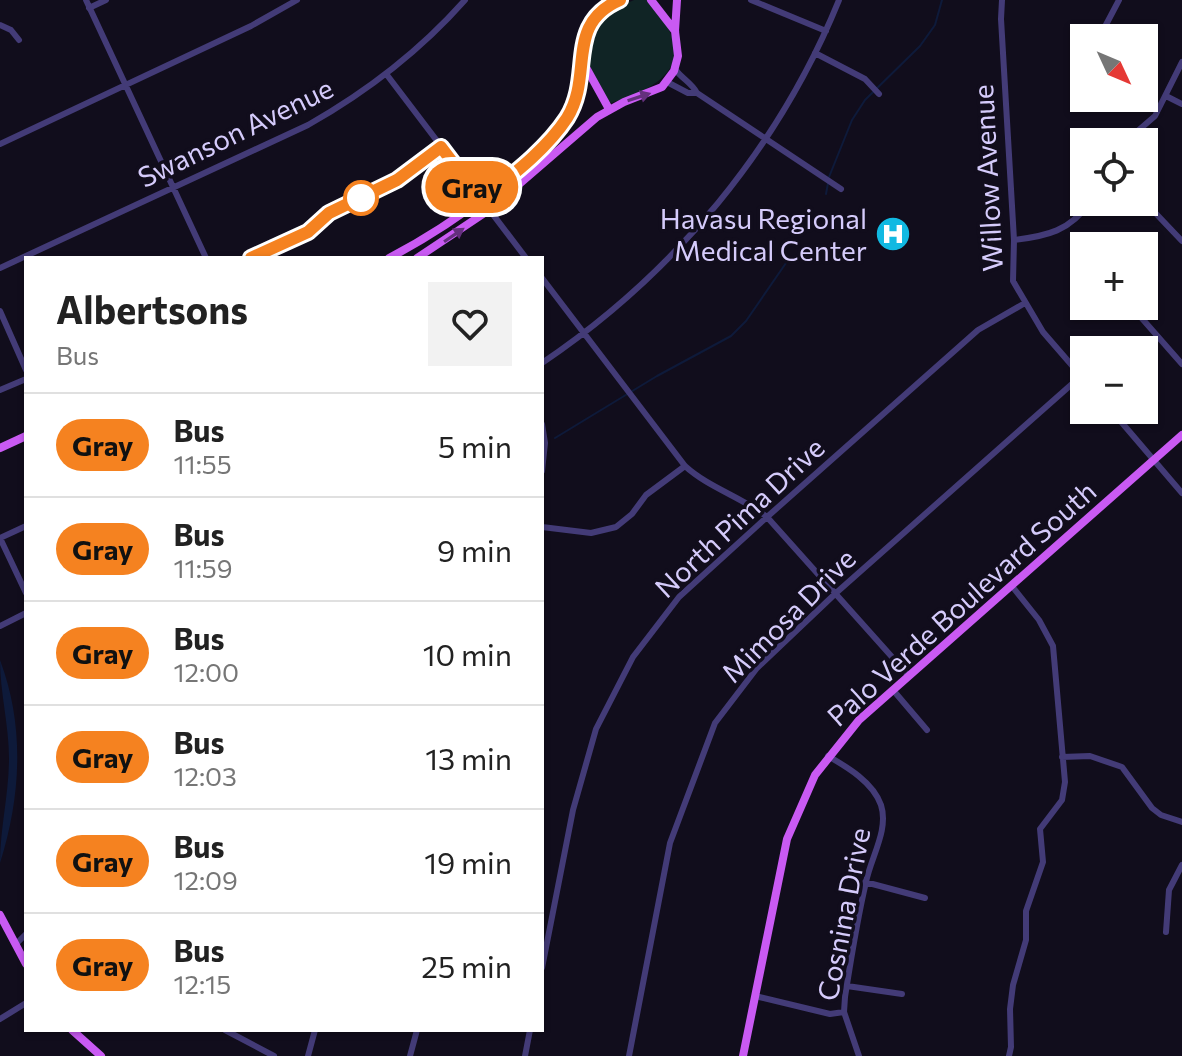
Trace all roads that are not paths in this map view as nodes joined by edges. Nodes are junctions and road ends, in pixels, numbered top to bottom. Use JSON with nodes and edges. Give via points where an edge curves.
{"nodes":[{"id":1,"x":86,"y":0,"type":"edge"},
{"id":2,"x":106,"y":0,"type":"edge"},
{"id":3,"x":297,"y":0,"type":"edge"},
{"id":4,"x":465,"y":0,"type":"edge"},
{"id":5,"x":620,"y":0,"type":"edge"},
{"id":6,"x":651,"y":0,"type":"edge"},
{"id":7,"x":677,"y":0,"type":"edge"},
{"id":8,"x":751,"y":0,"type":"edge"},
{"id":9,"x":839,"y":0,"type":"edge"},
{"id":10,"x":1002,"y":0,"type":"edge"},
{"id":11,"x":1119,"y":0,"type":"edge"},
{"id":12,"x":89,"y":8,"type":"junction"},
{"id":13,"x":1106,"y":24,"type":"edge"},
{"id":14,"x":0,"y":25,"type":"edge"},
{"id":15,"x":675,"y":31,"type":"junction"},
{"id":16,"x":826,"y":31,"type":"junction"},
{"id":17,"x":19,"y":40,"type":"dead end"},
{"id":18,"x":815,"y":53,"type":"junction"},
{"id":19,"x":582,"y":61,"type":"junction"},
{"id":20,"x":1182,"y":62,"type":"edge"},
{"id":21,"x":675,"y":69,"type":"junction"},
{"id":22,"x":387,"y":75,"type":"junction"},
{"id":23,"x":667,"y":82,"type":"junction"},
{"id":24,"x":125,"y":84,"type":"junction"},
{"id":25,"x":697,"y":93,"type":"junction"},
{"id":26,"x":879,"y":94,"type":"dead end"},
{"id":27,"x":1166,"y":96,"type":"junction"},
{"id":28,"x":1182,"y":104,"type":"edge"},
{"id":29,"x":609,"y":109,"type":"junction"},
{"id":30,"x":1143,"y":128,"type":"edge"},
{"id":31,"x":765,"y":140,"type":"junction"},
{"id":32,"x":0,"y":144,"type":"edge"},
{"id":33,"x":173,"y":188,"type":"junction"},
{"id":34,"x":841,"y":189,"type":"dead end"},
{"id":35,"x":481,"y":200,"type":"junction"},
{"id":36,"x":489,"y":210,"type":"junction"},
{"id":37,"x":1078,"y":216,"type":"edge"},
{"id":38,"x":1158,"y":216,"type":"edge"},
{"id":39,"x":1014,"y":240,"type":"junction"},
{"id":40,"x":1182,"y":241,"type":"edge"},
{"id":41,"x":35,"y":255,"type":"edge"},
{"id":42,"x":205,"y":256,"type":"edge"},
{"id":43,"x":395,"y":256,"type":"edge"},
{"id":44,"x":420,"y":256,"type":"edge"},
{"id":45,"x":524,"y":256,"type":"edge"},
{"id":46,"x":24,"y":259,"type":"edge"},
{"id":47,"x":0,"y":268,"type":"edge"},
{"id":48,"x":544,"y":281,"type":"edge"},
{"id":49,"x":1025,"y":303,"type":"junction"},
{"id":50,"x":0,"y":311,"type":"edge"},
{"id":51,"x":1143,"y":320,"type":"edge"},
{"id":52,"x":584,"y":333,"type":"junction"},
{"id":53,"x":544,"y":362,"type":"edge"},
{"id":54,"x":1070,"y":363,"type":"edge"},
{"id":55,"x":1182,"y":364,"type":"edge"},
{"id":56,"x":24,"y":365,"type":"edge"},
{"id":57,"x":24,"y":380,"type":"edge"},
{"id":58,"x":1070,"y":389,"type":"edge"},
{"id":59,"x":0,"y":390,"type":"edge"},
{"id":60,"x":1123,"y":424,"type":"edge"},
{"id":61,"x":1182,"y":435,"type":"edge"},
{"id":62,"x":24,"y":437,"type":"edge"},
{"id":63,"x":0,"y":448,"type":"edge"},
{"id":64,"x":1154,"y":460,"type":"junction"},
{"id":65,"x":685,"y":466,"type":"junction"},
{"id":66,"x":1182,"y":493,"type":"edge"},
{"id":67,"x":767,"y":517,"type":"junction"},
{"id":68,"x":24,"y":527,"type":"edge"},
{"id":69,"x":544,"y":527,"type":"edge"},
{"id":70,"x":0,"y":538,"type":"edge"},
{"id":71,"x":1011,"y":585,"type":"junction"},
{"id":72,"x":24,"y":589,"type":"edge"},
{"id":73,"x":836,"y":593,"type":"junction"},
{"id":74,"x":24,"y":614,"type":"edge"},
{"id":75,"x":0,"y":626,"type":"edge"},
{"id":76,"x":909,"y":676,"type":"junction"},
{"id":77,"x":893,"y":690,"type":"junction"},
{"id":78,"x":927,"y":730,"type":"dead end"},
{"id":79,"x":828,"y":756,"type":"junction"},
{"id":80,"x":1062,"y":757,"type":"junction"},
{"id":81,"x":1182,"y":822,"type":"edge"},
{"id":82,"x":1182,"y":865,"type":"edge"},
{"id":83,"x":865,"y":882,"type":"junction"},
{"id":84,"x":925,"y":898,"type":"dead end"},
{"id":85,"x":0,"y":915,"type":"edge"},
{"id":86,"x":1166,"y":932,"type":"dead end"},
{"id":87,"x":24,"y":936,"type":"edge"},
{"id":88,"x":16,"y":944,"type":"junction"},
{"id":89,"x":544,"y":958,"type":"edge"},
{"id":90,"x":24,"y":960,"type":"edge"},
{"id":91,"x":847,"y":986,"type":"junction"},
{"id":92,"x":902,"y":994,"type":"dead end"},
{"id":93,"x":755,"y":996,"type":"junction"},
{"id":94,"x":24,"y":1004,"type":"edge"},
{"id":95,"x":844,"y":1012,"type":"junction"},
{"id":96,"x":0,"y":1019,"type":"edge"},
{"id":97,"x":74,"y":1032,"type":"edge"},
{"id":98,"x":229,"y":1032,"type":"edge"},
{"id":99,"x":314,"y":1032,"type":"edge"},
{"id":100,"x":416,"y":1032,"type":"edge"},
{"id":101,"x":530,"y":1032,"type":"edge"},
{"id":102,"x":101,"y":1056,"type":"edge"},
{"id":103,"x":274,"y":1056,"type":"edge"},
{"id":104,"x":308,"y":1056,"type":"edge"},
{"id":105,"x":410,"y":1056,"type":"edge"},
{"id":106,"x":525,"y":1056,"type":"edge"},
{"id":107,"x":629,"y":1056,"type":"edge"},
{"id":108,"x":743,"y":1056,"type":"edge"},
{"id":109,"x":859,"y":1056,"type":"edge"},
{"id":110,"x":1009,"y":1056,"type":"edge"}],
"edges":[{"from":1,"to":12,"type":"street"},
{"from":2,"to":12,"type":"street"},
{"from":3,"to":24,"type":"street"},
{"from":4,"to":22,"type":"street","name":"Swanson Avenue"},
{"from":5,"to":19,"type":"main road","via":[[589,25]]},
{"from":6,"to":15,"type":"main road"},
{"from":7,"to":15,"type":"main road"},
{"from":8,"to":16,"type":"street"},
{"from":9,"to":16,"type":"street"},
{"from":10,"to":39,"type":"street","name":"Willow Avenue"},
{"from":11,"to":13,"type":"street"},
{"from":12,"to":24,"type":"street"},
{"from":14,"to":17,"type":"street"},
{"from":15,"to":21,"type":"main road"},
{"from":16,"to":18,"type":"street"},
{"from":18,"to":26,"type":"street"},
{"from":18,"to":31,"type":"street"},
{"from":19,"to":29,"type":"main road"},
{"from":19,"to":35,"type":"main road","via":[[578,91],[566,119]]},
{"from":20,"to":27,"type":"street"},
{"from":21,"to":23,"type":"main road"},
{"from":21,"to":25,"type":"street"},
{"from":22,"to":33,"type":"street","name":"Swanson Avenue","via":[[308,125]]},
{"from":22,"to":35,"type":"street"},
{"from":23,"to":25,"type":"street"},
{"from":29,"to":23,"type":"main road","one_way":true},
{"from":24,"to":32,"type":"street"},
{"from":24,"to":33,"type":"street"},
{"from":25,"to":31,"type":"street"},
{"from":27,"to":28,"type":"street"},
{"from":27,"to":30,"type":"street"},
{"from":29,"to":36,"type":"main road","via":[[569,137]]},
{"from":31,"to":34,"type":"street"},
{"from":31,"to":52,"type":"street","via":[[676,252]]},
{"from":33,"to":41,"type":"street","name":"Swanson Avenue"},
{"from":33,"to":42,"type":"street"},
{"from":35,"to":36,"type":"street"},
{"from":35,"to":43,"type":"main road"},
{"from":44,"to":36,"type":"main road","one_way":true},
{"from":36,"to":45,"type":"street"},
{"from":37,"to":39,"type":"street","via":[[1060,231]]},
{"from":38,"to":40,"type":"street"},
{"from":39,"to":49,"type":"street","name":"Willow Avenue","via":[[1013,281]]},
{"from":46,"to":47,"type":"street","name":"Swanson Avenue"},
{"from":48,"to":52,"type":"street"},
{"from":49,"to":54,"type":"street","name":"Willow Avenue"},
{"from":49,"to":67,"type":"street","name":"North Pima Drive","via":[[978,330]]},
{"from":50,"to":56,"type":"street"},
{"from":51,"to":55,"type":"street"},
{"from":52,"to":53,"type":"street"},
{"from":52,"to":65,"type":"street"},
{"from":57,"to":59,"type":"street"},
{"from":58,"to":73,"type":"street","name":"Mimosa Drive"},
{"from":60,"to":64,"type":"street"},
{"from":61,"to":64,"type":"main road","name":"Palo Verde Boulevard South"},
{"from":62,"to":63,"type":"main road"},
{"from":64,"to":66,"type":"street"},
{"from":64,"to":71,"type":"main road","name":"Palo Verde Boulevard South"},
{"from":65,"to":67,"type":"street"},
{"from":65,"to":69,"type":"street","via":[[646,495],[616,527],[591,533]]},
{"from":67,"to":73,"type":"street"},
{"from":67,"to":89,"type":"street","name":"North Pima Drive","via":[[679,597],[633,657],[596,729],[573,810]]},
{"from":68,"to":70,"type":"street"},
{"from":70,"to":72,"type":"street"},
{"from":71,"to":76,"type":"main road","name":"Palo Verde Boulevard South"},
{"from":71,"to":80,"type":"street","via":[[1053,646]]},
{"from":73,"to":76,"type":"street"},
{"from":73,"to":107,"type":"street","name":"Mimosa Drive","via":[[757,668],[715,723],[670,843]]},
{"from":74,"to":75,"type":"street"},
{"from":76,"to":77,"type":"main road","name":"Palo Verde Boulevard South"},
{"from":77,"to":78,"type":"street"},
{"from":77,"to":79,"type":"main road","name":"Palo Verde Boulevard South"},
{"from":79,"to":83,"type":"street","name":"Cosnina Drive","via":[[858,776],[881,805],[882,832]]},
{"from":79,"to":93,"type":"main road","name":"Palo Verde Boulevard South","via":[[809,785],[787,839]]},
{"from":80,"to":81,"type":"street","via":[[1090,756],[1122,767],[1152,808]]},
{"from":80,"to":110,"type":"street","via":[[1062,800],[1040,829],[1043,862],[1026,911],[1026,940],[1013,985]]},
{"from":82,"to":86,"type":"street","via":[[1169,890]]},
{"from":83,"to":84,"type":"street"},
{"from":83,"to":91,"type":"street","name":"Cosnina Drive"},
{"from":85,"to":88,"type":"main road"},
{"from":87,"to":88,"type":"street"},
{"from":88,"to":90,"type":"main road"},
{"from":91,"to":92,"type":"street"},
{"from":91,"to":95,"type":"street","name":"Cosnina Drive"},
{"from":93,"to":95,"type":"street","via":[[830,1014]]},
{"from":93,"to":108,"type":"main road","name":"Palo Verde Boulevard South"},
{"from":94,"to":96,"type":"street"},
{"from":95,"to":109,"type":"street","name":"Cosnina Drive"},
{"from":97,"to":102,"type":"main road"},
{"from":98,"to":103,"type":"street"},
{"from":99,"to":104,"type":"street"},
{"from":100,"to":105,"type":"street"},
{"from":101,"to":106,"type":"street"}]}
